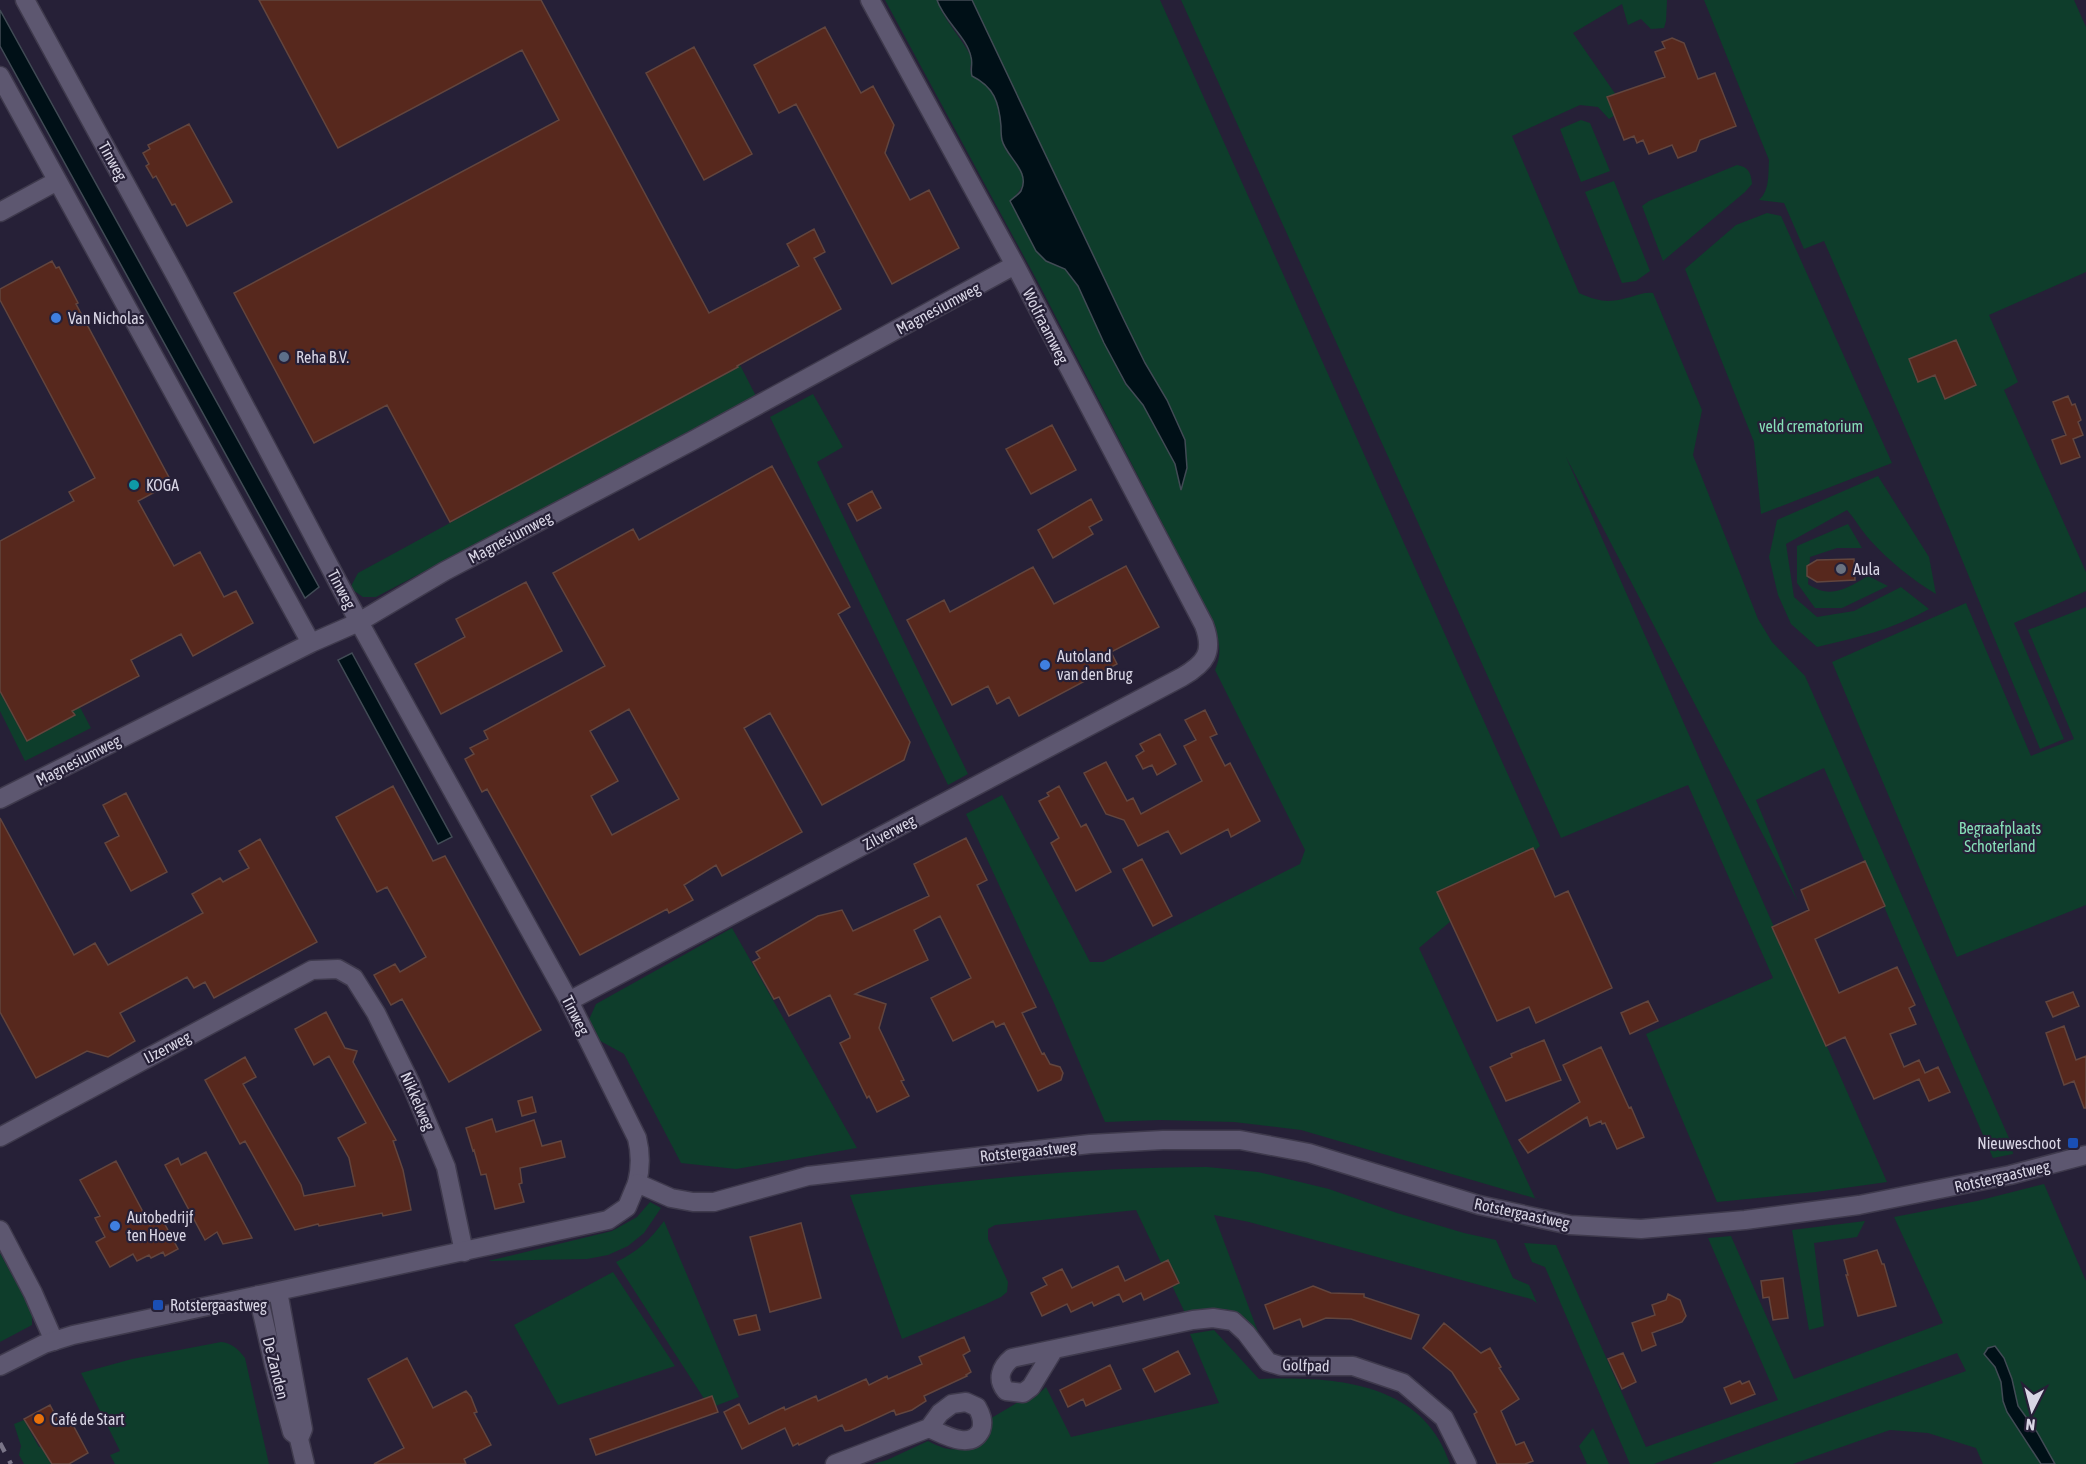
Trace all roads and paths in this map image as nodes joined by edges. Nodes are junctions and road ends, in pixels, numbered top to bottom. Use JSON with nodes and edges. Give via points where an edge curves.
{"nodes":[{"id":1,"x":25,"y":0,"type":"edge"},
{"id":2,"x":870,"y":0,"type":"edge"},
{"id":3,"x":0,"y":76,"type":"edge"},
{"id":4,"x":57,"y":181,"type":"junction"},
{"id":5,"x":0,"y":212,"type":"edge"},
{"id":6,"x":1015,"y":265,"type":"junction"},
{"id":7,"x":359,"y":622,"type":"junction"},
{"id":8,"x":311,"y":643,"type":"junction"},
{"id":9,"x":1206,"y":657,"type":"joint"},
{"id":10,"x":0,"y":800,"type":"edge"},
{"id":11,"x":338,"y":969,"type":"joint"},
{"id":12,"x":569,"y":1001,"type":"junction"},
{"id":13,"x":0,"y":1137,"type":"edge"},
{"id":14,"x":2086,"y":1155,"type":"edge"},
{"id":15,"x":637,"y":1183,"type":"junction"},
{"id":16,"x":0,"y":1230,"type":"edge"},
{"id":17,"x":464,"y":1252,"type":"junction"},
{"id":18,"x":278,"y":1291,"type":"junction"},
{"id":19,"x":258,"y":1295,"type":"junction"},
{"id":20,"x":54,"y":1341,"type":"junction"},
{"id":21,"x":1053,"y":1351,"type":"dead end"},
{"id":22,"x":0,"y":1366,"type":"edge"},
{"id":23,"x":929,"y":1428,"type":"dead end"},
{"id":24,"x":300,"y":1438,"type":"junction"},
{"id":25,"x":304,"y":1464,"type":"edge"},
{"id":26,"x":835,"y":1464,"type":"edge"},
{"id":27,"x":1467,"y":1464,"type":"edge"}],
"edges":[{"from":1,"to":7,"type":"street","name":"Tinweg"},
{"from":2,"to":6,"type":"street","name":"Wolfraamweg"},
{"from":3,"to":4,"type":"street"},
{"from":4,"to":5,"type":"street"},
{"from":4,"to":8,"type":"street"},
{"from":6,"to":7,"type":"street","name":"Magnesiumweg","via":[[455,566]]},
{"from":6,"to":9,"type":"street","name":"Wolfraamweg","via":[[1204,625],[1209,643]]},
{"from":7,"to":8,"type":"street","name":"Magnesiumweg"},
{"from":7,"to":12,"type":"street","name":"Tinweg"},
{"from":8,"to":10,"type":"street","name":"Magnesiumweg"},
{"from":9,"to":12,"type":"street","name":"Zilverweg","via":[[1198,668],[1182,677]]},
{"from":11,"to":13,"type":"street","name":"IJzerweg","via":[[312,970]]},
{"from":11,"to":17,"type":"street","name":"Nikkelweg","via":[[354,978],[411,1084],[446,1167]]},
{"from":12,"to":15,"type":"street","name":"Tinweg","via":[[637,1138],[641,1153]]},
{"from":14,"to":15,"type":"street","name":"Rotstergaastweg","via":[[1859,1205],[1641,1229],[1570,1225],[1479,1205],[1309,1153],[1240,1140],[1090,1144],[808,1176],[714,1202],[671,1198]]},
{"from":15,"to":17,"type":"street","via":[[627,1207],[608,1220]]},
{"from":16,"to":20,"type":"street"},
{"from":17,"to":18,"type":"street"},
{"from":18,"to":19,"type":"street"},
{"from":18,"to":24,"type":"street","name":"De Zanden","via":[[303,1429]]},
{"from":19,"to":20,"type":"street"},
{"from":19,"to":24,"type":"street","name":"De Zanden","via":[[292,1431]]},
{"from":20,"to":22,"type":"street"},
{"from":21,"to":27,"type":"street","name":"Golfpad","via":[[1193,1320],[1233,1321],[1268,1362],[1281,1366],[1353,1366],[1403,1383],[1444,1418]]},
{"from":23,"to":26,"type":"street"},
{"from":24,"to":25,"type":"street","name":"De Zanden"}]}
